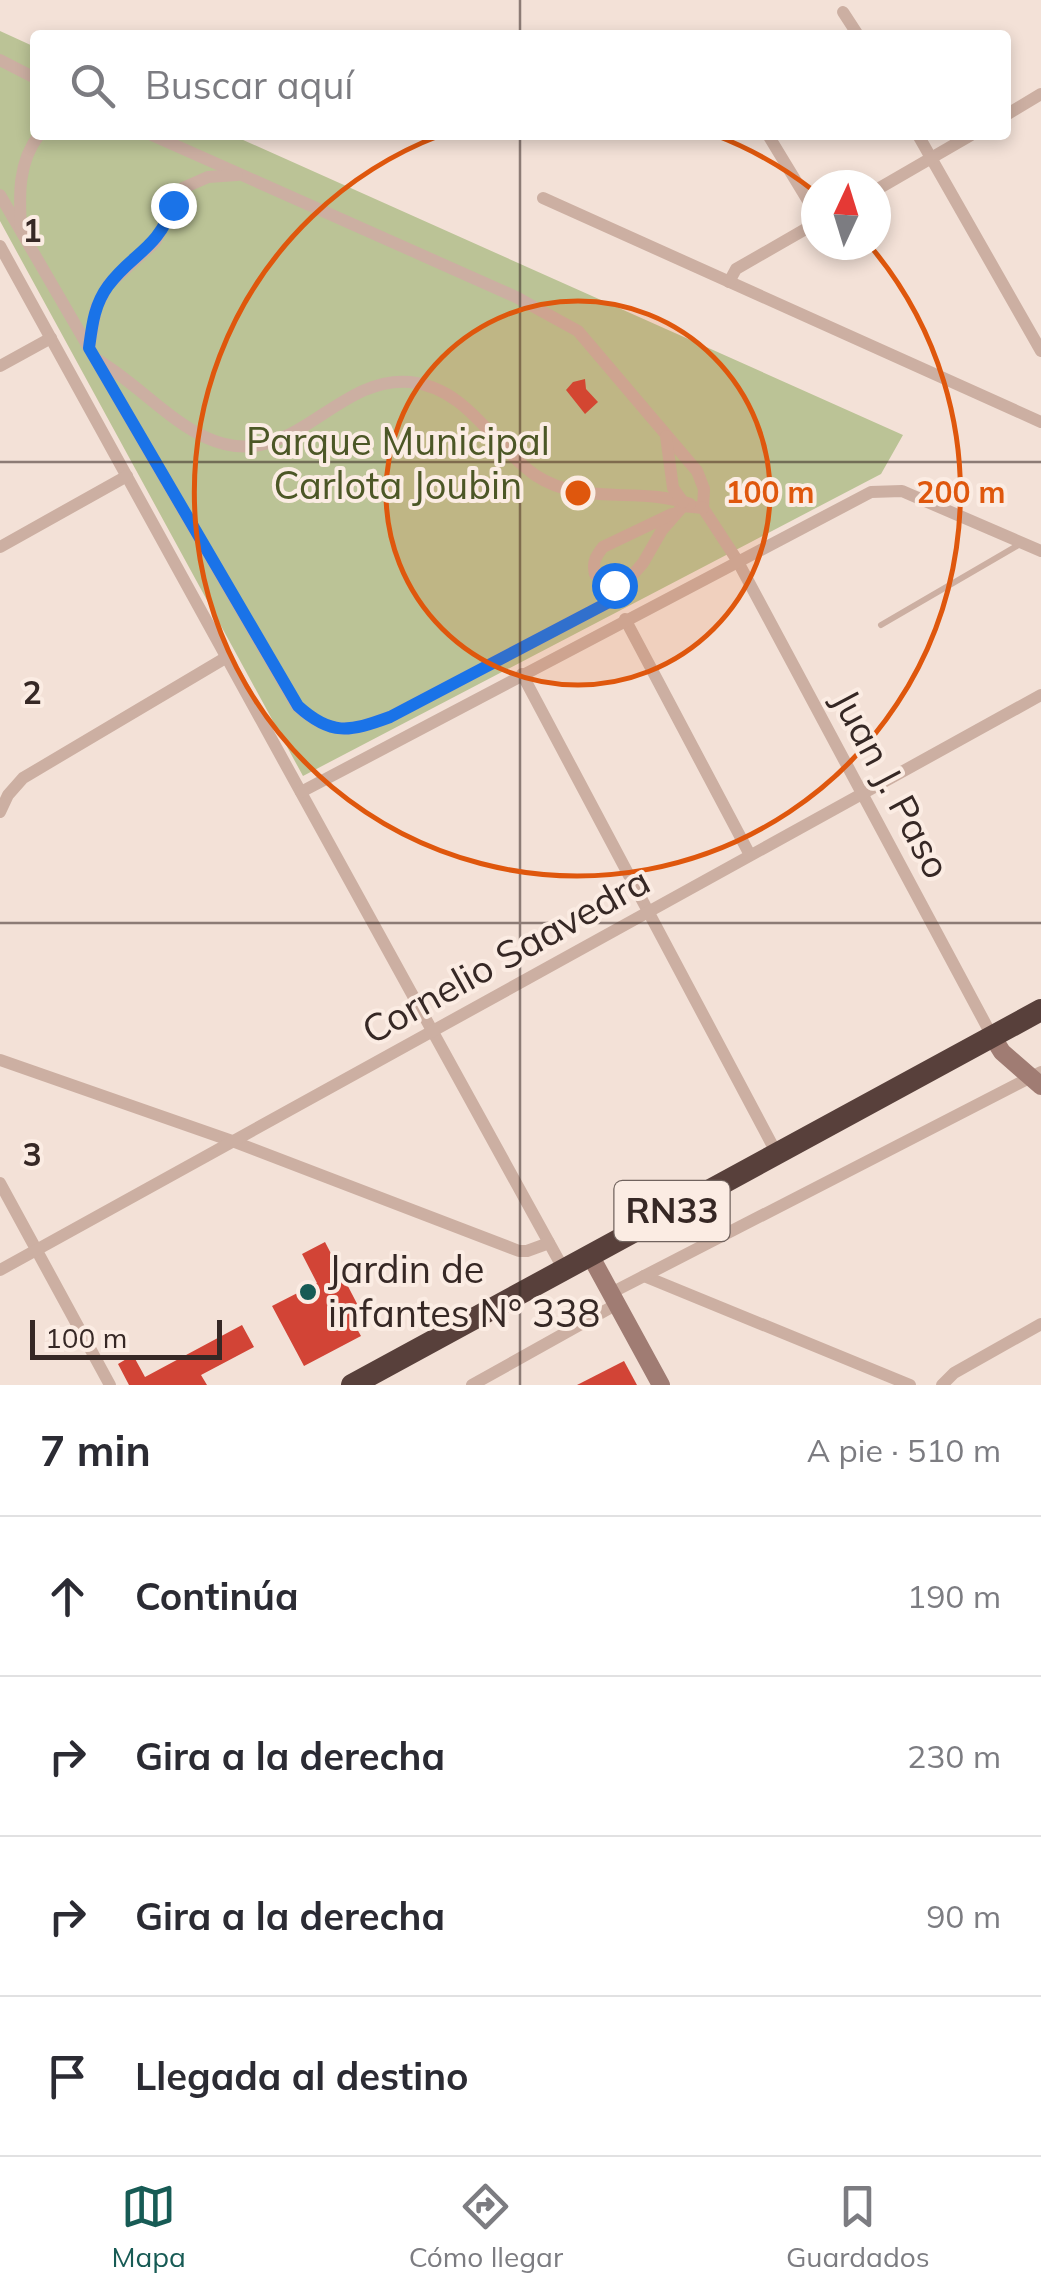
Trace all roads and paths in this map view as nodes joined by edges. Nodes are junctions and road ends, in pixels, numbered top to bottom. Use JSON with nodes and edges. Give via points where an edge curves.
{"nodes":[{"id":1,"x":844,"y":12,"type":"dead end"},
{"id":2,"x":855,"y":30,"type":"edge"},
{"id":3,"x":0,"y":60,"type":"edge"},
{"id":4,"x":30,"y":75,"type":"edge"},
{"id":5,"x":1041,"y":94,"type":"edge"},
{"id":6,"x":1011,"y":111,"type":"edge"},
{"id":7,"x":35,"y":140,"type":"edge"},
{"id":8,"x":163,"y":140,"type":"edge"},
{"id":9,"x":771,"y":140,"type":"edge"},
{"id":10,"x":921,"y":140,"type":"edge"},
{"id":11,"x":963,"y":140,"type":"edge"},
{"id":12,"x":932,"y":158,"type":"junction"},
{"id":13,"x":239,"y":174,"type":"junction"},
{"id":14,"x":891,"y":181,"type":"edge"},
{"id":15,"x":801,"y":189,"type":"edge"},
{"id":16,"x":0,"y":196,"type":"edge"},
{"id":17,"x":543,"y":198,"type":"dead end"},
{"id":18,"x":21,"y":232,"type":"junction"},
{"id":19,"x":801,"y":232,"type":"edge"},
{"id":20,"x":0,"y":246,"type":"edge"},
{"id":21,"x":730,"y":282,"type":"junction"},
{"id":22,"x":51,"y":338,"type":"junction"},
{"id":23,"x":1041,"y":351,"type":"edge"},
{"id":24,"x":92,"y":353,"type":"junction"},
{"id":25,"x":0,"y":366,"type":"edge"},
{"id":26,"x":1041,"y":422,"type":"edge"},
{"id":27,"x":666,"y":433,"type":"junction"},
{"id":28,"x":127,"y":476,"type":"junction"},
{"id":29,"x":688,"y":507,"type":"junction"},
{"id":30,"x":1023,"y":543,"type":"junction"},
{"id":31,"x":0,"y":547,"type":"edge"},
{"id":32,"x":1041,"y":550,"type":"edge"},
{"id":33,"x":737,"y":560,"type":"junction"},
{"id":34,"x":628,"y":583,"type":"junction"},
{"id":35,"x":626,"y":619,"type":"junction"},
{"id":36,"x":880,"y":625,"type":"dead end"},
{"id":37,"x":226,"y":657,"type":"junction"},
{"id":38,"x":522,"y":674,"type":"junction"},
{"id":39,"x":1041,"y":696,"type":"edge"},
{"id":40,"x":301,"y":792,"type":"junction"},
{"id":41,"x":861,"y":794,"type":"junction"},
{"id":42,"x":0,"y":812,"type":"edge"},
{"id":43,"x":750,"y":855,"type":"junction"},
{"id":44,"x":648,"y":912,"type":"junction"},
{"id":45,"x":1041,"y":1010,"type":"edge"},
{"id":46,"x":432,"y":1030,"type":"junction"},
{"id":47,"x":992,"y":1036,"type":"junction"},
{"id":48,"x":0,"y":1060,"type":"edge"},
{"id":49,"x":1038,"y":1079,"type":"edge"},
{"id":50,"x":232,"y":1141,"type":"junction"},
{"id":51,"x":776,"y":1154,"type":"junction"},
{"id":52,"x":0,"y":1183,"type":"edge"},
{"id":53,"x":549,"y":1242,"type":"junction"},
{"id":54,"x":37,"y":1250,"type":"junction"},
{"id":55,"x":590,"y":1255,"type":"junction"},
{"id":56,"x":0,"y":1270,"type":"edge"},
{"id":57,"x":564,"y":1270,"type":"junction"},
{"id":58,"x":644,"y":1276,"type":"junction"},
{"id":59,"x":614,"y":1299,"type":"junction"},
{"id":60,"x":1041,"y":1324,"type":"edge"},
{"id":61,"x":110,"y":1385,"type":"edge"},
{"id":62,"x":352,"y":1385,"type":"edge"},
{"id":63,"x":472,"y":1385,"type":"edge"},
{"id":64,"x":661,"y":1385,"type":"edge"},
{"id":65,"x":910,"y":1385,"type":"edge"},
{"id":66,"x":942,"y":1385,"type":"edge"}],
"edges":[{"from":1,"to":2,"type":"street"},
{"from":3,"to":4,"type":"street"},
{"from":5,"to":6,"type":"street"},
{"from":7,"to":18,"type":"street","via":[[21,176]]},
{"from":8,"to":13,"type":"street"},
{"from":9,"to":15,"type":"street"},
{"from":10,"to":12,"type":"street"},
{"from":11,"to":12,"type":"street"},
{"from":12,"to":14,"type":"street"},
{"from":12,"to":23,"type":"street"},
{"from":13,"to":24,"type":"street","via":[[184,188],[155,242],[108,286],[96,308]]},
{"from":13,"to":27,"type":"street","via":[[578,331]]},
{"from":16,"to":18,"type":"street"},
{"from":17,"to":21,"type":"street"},
{"from":18,"to":24,"type":"street"},
{"from":19,"to":21,"type":"street","via":[[744,263]]},
{"from":20,"to":22,"type":"street"},
{"from":21,"to":26,"type":"street"},
{"from":22,"to":25,"type":"street"},
{"from":22,"to":28,"type":"street"},
{"from":24,"to":29,"type":"street","via":[[204,437],[231,446],[278,442],[370,390],[408,382],[459,402],[535,474],[559,486],[606,496],[656,496]]},
{"from":24,"to":34,"type":"street","via":[[298,706],[316,723],[362,727],[390,717],[609,602]]},
{"from":27,"to":29,"type":"street","via":[[674,488]]},
{"from":27,"to":29,"type":"street","via":[[704,489]]},
{"from":28,"to":31,"type":"street"},
{"from":28,"to":37,"type":"street"},
{"from":29,"to":33,"type":"street","name":"Juan J. Paso"},
{"from":29,"to":34,"type":"street"},
{"from":29,"to":34,"type":"street","via":[[603,546],[592,566],[595,574],[614,585]]},
{"from":30,"to":32,"type":"street"},
{"from":30,"to":33,"type":"street","via":[[902,491],[871,492]]},
{"from":30,"to":36,"type":"lane"},
{"from":33,"to":35,"type":"street"},
{"from":33,"to":41,"type":"street","name":"Juan J. Paso"},
{"from":35,"to":38,"type":"street"},
{"from":35,"to":43,"type":"street"},
{"from":37,"to":40,"type":"street"},
{"from":37,"to":42,"type":"street","via":[[23,778]]},
{"from":38,"to":40,"type":"street"},
{"from":38,"to":44,"type":"street"},
{"from":39,"to":41,"type":"street","name":"Cornelio Saavedra"},
{"from":40,"to":46,"type":"street"},
{"from":41,"to":43,"type":"street","name":"Cornelio Saavedra"},
{"from":41,"to":47,"type":"street","name":"Juan J. Paso"},
{"from":43,"to":44,"type":"street","name":"Cornelio Saavedra"},
{"from":44,"to":46,"type":"street","name":"Cornelio Saavedra"},
{"from":44,"to":51,"type":"street"},
{"from":45,"to":47,"type":"highway","number":"RN33"},
{"from":46,"to":50,"type":"street","name":"Cornelio Saavedra"},
{"from":46,"to":53,"type":"street"},
{"from":47,"to":49,"type":"street"},
{"from":47,"to":51,"type":"highway","number":"RN33"},
{"from":48,"to":50,"type":"street"},
{"from":49,"to":58,"type":"street"},
{"from":50,"to":53,"type":"street","via":[[518,1251]]},
{"from":50,"to":54,"type":"street","name":"Cornelio Saavedra"},
{"from":51,"to":55,"type":"highway","number":"RN33"},
{"from":52,"to":54,"type":"street"},
{"from":53,"to":57,"type":"street"},
{"from":54,"to":56,"type":"street","name":"Cornelio Saavedra"},
{"from":54,"to":61,"type":"street"},
{"from":55,"to":57,"type":"highway","number":"RN33"},
{"from":55,"to":59,"type":"street"},
{"from":57,"to":62,"type":"highway","number":"RN33"},
{"from":58,"to":59,"type":"street"},
{"from":58,"to":65,"type":"street"},
{"from":59,"to":63,"type":"street"},
{"from":59,"to":64,"type":"street"},
{"from":60,"to":66,"type":"street"}]}
